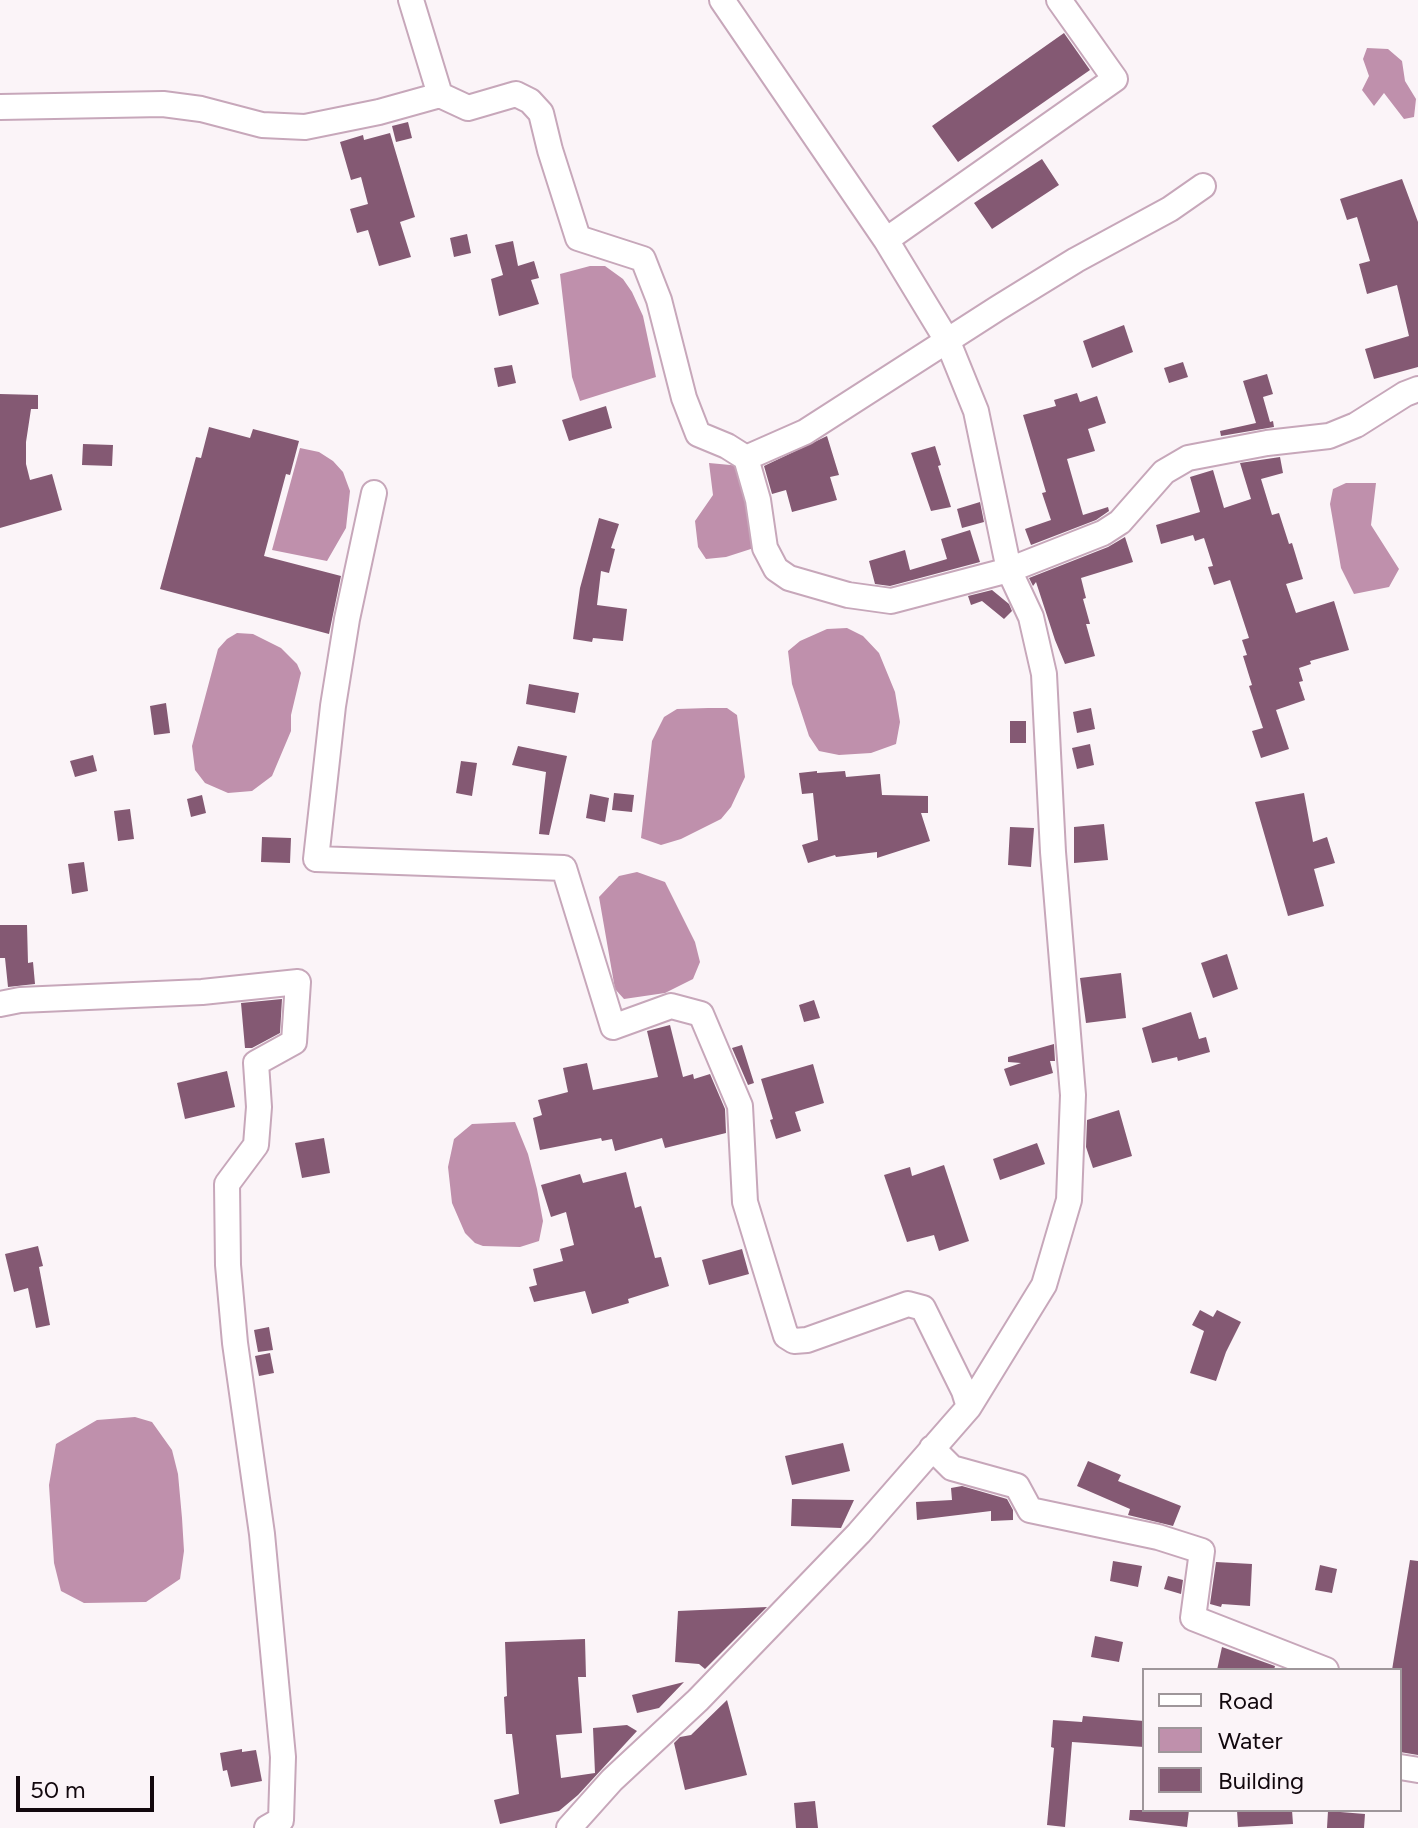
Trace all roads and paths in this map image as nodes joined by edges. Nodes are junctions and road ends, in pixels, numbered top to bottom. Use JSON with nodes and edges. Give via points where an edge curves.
{"nodes":[{"id":1,"x":411,"y":0,"type":"edge"},
{"id":2,"x":722,"y":0,"type":"edge"},
{"id":3,"x":1059,"y":0,"type":"edge"},
{"id":4,"x":440,"y":95,"type":"junction"},
{"id":5,"x":0,"y":107,"type":"edge"},
{"id":6,"x":1203,"y":186,"type":"dead end"},
{"id":7,"x":886,"y":240,"type":"junction"},
{"id":8,"x":948,"y":342,"type":"junction"},
{"id":9,"x":1418,"y":389,"type":"edge"},
{"id":10,"x":746,"y":458,"type":"junction"},
{"id":11,"x":374,"y":493,"type":"dead end"},
{"id":12,"x":1009,"y":570,"type":"junction"},
{"id":13,"x":0,"y":1004,"type":"edge"},
{"id":14,"x":969,"y":1407,"type":"junction"},
{"id":15,"x":932,"y":1448,"type":"junction"},
{"id":16,"x":1321,"y":1668,"type":"edge"},
{"id":17,"x":267,"y":1828,"type":"edge"},
{"id":18,"x":569,"y":1828,"type":"edge"}],
"edges":[{"from":1,"to":4,"type":"street"},
{"from":2,"to":7,"type":"street"},
{"from":3,"to":7,"type":"street","via":[[1115,79]]},
{"from":4,"to":5,"type":"street","via":[[305,127],[262,125],[163,104]]},
{"from":4,"to":10,"type":"street","via":[[468,108],[516,94],[541,113],[578,238],[643,259],[698,434]]},
{"from":6,"to":8,"type":"street"},
{"from":7,"to":8,"type":"street"},
{"from":8,"to":10,"type":"street","via":[[805,432]]},
{"from":8,"to":12,"type":"street","via":[[976,411]]},
{"from":9,"to":12,"type":"street","via":[[1329,436],[1188,458],[1164,472],[1120,522],[1103,533]]},
{"from":10,"to":12,"type":"street","via":[[765,548],[776,569],[789,578],[891,601]]},
{"from":11,"to":14,"type":"street","via":[[333,706],[316,859],[564,868],[613,1027],[671,1006],[701,1014],[706,1024],[740,1106],[745,1202],[786,1336],[807,1340],[908,1304],[923,1308]]},
{"from":12,"to":14,"type":"street","via":[[1031,617],[1044,674],[1073,1095],[1069,1200],[1044,1285]]},
{"from":13,"to":17,"type":"street","via":[[298,982],[294,1042],[256,1063],[256,1145],[227,1184],[235,1343],[262,1534],[283,1757],[281,1820]]},
{"from":14,"to":15,"type":"street"},
{"from":15,"to":16,"type":"street","via":[[952,1468],[1017,1486],[1030,1510],[1202,1551],[1193,1618]]},
{"from":15,"to":18,"type":"street","via":[[859,1533]]}]}
